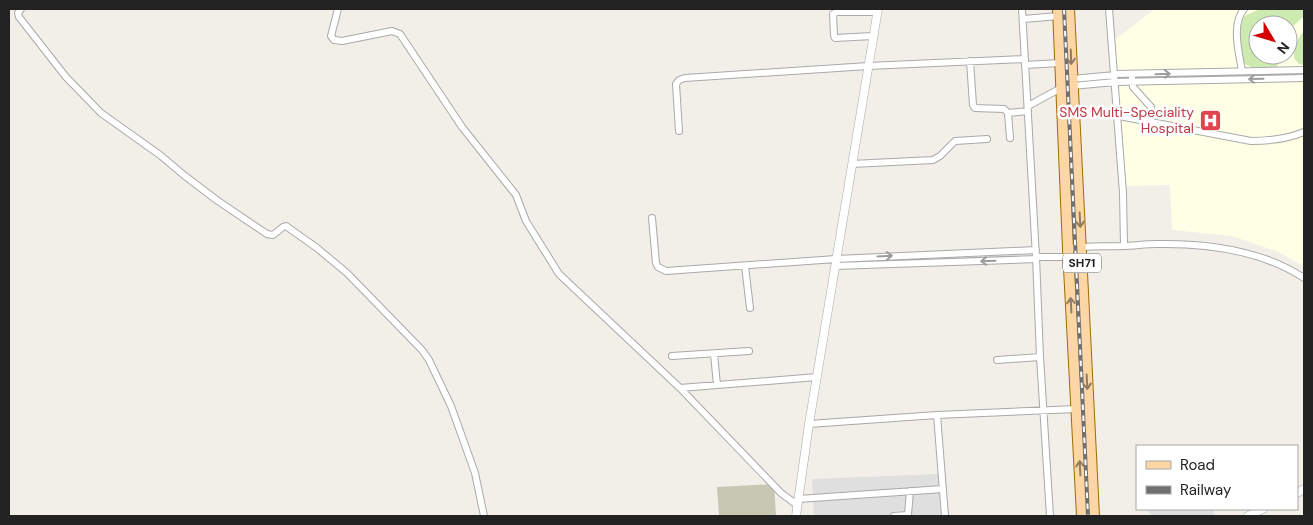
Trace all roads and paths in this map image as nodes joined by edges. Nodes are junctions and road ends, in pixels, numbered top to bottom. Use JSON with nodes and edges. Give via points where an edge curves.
{"nodes":[{"id":1,"x":21,"y":9,"type":"edge"},
{"id":2,"x":338,"y":9,"type":"edge"},
{"id":3,"x":1022,"y":9,"type":"edge"},
{"id":4,"x":1069,"y":9,"type":"edge"},
{"id":5,"x":1109,"y":9,"type":"edge"},
{"id":6,"x":1244,"y":9,"type":"edge"},
{"id":7,"x":877,"y":10,"type":"edge"},
{"id":8,"x":1058,"y":12,"type":"edge"},
{"id":9,"x":1023,"y":19,"type":"junction"},
{"id":10,"x":873,"y":36,"type":"junction"},
{"id":11,"x":970,"y":61,"type":"junction"},
{"id":12,"x":1025,"y":62,"type":"junction"},
{"id":13,"x":1060,"y":63,"type":"junction"},
{"id":14,"x":868,"y":66,"type":"junction"},
{"id":15,"x":1290,"y":70,"type":"junction"},
{"id":16,"x":1304,"y":70,"type":"edge"},
{"id":17,"x":1242,"y":72,"type":"junction"},
{"id":18,"x":1115,"y":77,"type":"junction"},
{"id":19,"x":1132,"y":78,"type":"junction"},
{"id":20,"x":1304,"y":78,"type":"edge"},
{"id":21,"x":1290,"y":79,"type":"junction"},
{"id":22,"x":1072,"y":82,"type":"junction"},
{"id":23,"x":1061,"y":88,"type":"junction"},
{"id":24,"x":1028,"y":108,"type":"junction"},
{"id":25,"x":1008,"y":113,"type":"junction"},
{"id":26,"x":1124,"y":116,"type":"dead end"},
{"id":27,"x":1151,"y":122,"type":"junction"},
{"id":28,"x":679,"y":131,"type":"dead end"},
{"id":29,"x":1304,"y":132,"type":"edge"},
{"id":30,"x":1010,"y":138,"type":"dead end"},
{"id":31,"x":987,"y":139,"type":"dead end"},
{"id":32,"x":852,"y":164,"type":"junction"},
{"id":33,"x":652,"y":218,"type":"dead end"},
{"id":34,"x":1081,"y":246,"type":"junction"},
{"id":35,"x":1124,"y":246,"type":"junction"},
{"id":36,"x":1036,"y":250,"type":"junction"},
{"id":37,"x":1068,"y":253,"type":"junction"},
{"id":38,"x":1036,"y":258,"type":"junction"},
{"id":39,"x":836,"y":263,"type":"junction"},
{"id":40,"x":746,"y":266,"type":"junction"},
{"id":41,"x":1304,"y":278,"type":"edge"},
{"id":42,"x":750,"y":308,"type":"dead end"},
{"id":43,"x":749,"y":351,"type":"dead end"},
{"id":44,"x":714,"y":354,"type":"junction"},
{"id":45,"x":672,"y":356,"type":"dead end"},
{"id":46,"x":1040,"y":357,"type":"junction"},
{"id":47,"x":997,"y":360,"type":"dead end"},
{"id":48,"x":817,"y":377,"type":"junction"},
{"id":49,"x":717,"y":385,"type":"junction"},
{"id":50,"x":680,"y":388,"type":"junction"},
{"id":51,"x":1077,"y":409,"type":"junction"},
{"id":52,"x":1043,"y":410,"type":"junction"},
{"id":53,"x":937,"y":415,"type":"junction"},
{"id":54,"x":809,"y":424,"type":"junction"},
{"id":55,"x":943,"y":489,"type":"junction"},
{"id":56,"x":910,"y":491,"type":"junction"},
{"id":57,"x":797,"y":502,"type":"junction"},
{"id":58,"x":1262,"y":510,"type":"edge"},
{"id":59,"x":484,"y":516,"type":"edge"},
{"id":60,"x":796,"y":516,"type":"edge"},
{"id":61,"x":894,"y":516,"type":"edge"},
{"id":62,"x":944,"y":516,"type":"edge"},
{"id":63,"x":1050,"y":516,"type":"edge"},
{"id":64,"x":1082,"y":516,"type":"edge"},
{"id":65,"x":1094,"y":516,"type":"edge"},
{"id":66,"x":1248,"y":516,"type":"edge"}],
"edges":[{"from":1,"to":59,"type":"street","via":[[19,17],[66,77],[101,113],[267,234],[273,235],[286,226],[309,242],[347,273],[415,341],[429,360],[451,406],[475,473]]},
{"from":2,"to":50,"type":"street","via":[[331,36],[334,40],[392,31],[400,34],[462,127],[516,195],[526,221],[559,274]]},
{"from":3,"to":9,"type":"street"},
{"from":4,"to":22,"type":"main road","number":"SH71","one_way":true},
{"from":5,"to":18,"type":"street"},
{"from":6,"to":17,"type":"street","via":[[1238,23]]},
{"from":7,"to":10,"type":"street"},
{"from":7,"to":10,"type":"street","via":[[833,14],[835,38]]},
{"from":8,"to":9,"type":"street"},
{"from":8,"to":13,"type":"main road","number":"SH71"},
{"from":9,"to":12,"type":"street"},
{"from":10,"to":14,"type":"street"},
{"from":11,"to":12,"type":"street"},
{"from":11,"to":14,"type":"street"},
{"from":11,"to":25,"type":"street","via":[[975,108],[1004,109]]},
{"from":12,"to":13,"type":"street"},
{"from":12,"to":24,"type":"street"},
{"from":13,"to":23,"type":"main road","number":"SH71"},
{"from":14,"to":28,"type":"street","via":[[685,78],[676,84]]},
{"from":14,"to":32,"type":"street"},
{"from":15,"to":16,"type":"street"},
{"from":15,"to":17,"type":"street"},
{"from":15,"to":21,"type":"street"},
{"from":19,"to":17,"type":"street","one_way":true},
{"from":18,"to":19,"type":"street"},
{"from":18,"to":22,"type":"street"},
{"from":18,"to":35,"type":"street"},
{"from":21,"to":19,"type":"street","one_way":true},
{"from":19,"to":27,"type":"street","via":[[1133,88],[1151,107]]},
{"from":20,"to":21,"type":"street"},
{"from":22,"to":34,"type":"main road","number":"SH71","one_way":true},
{"from":23,"to":24,"type":"street"},
{"from":23,"to":37,"type":"main road","number":"SH71"},
{"from":24,"to":25,"type":"street"},
{"from":24,"to":36,"type":"street"},
{"from":25,"to":30,"type":"street"},
{"from":26,"to":27,"type":"street"},
{"from":27,"to":29,"type":"street","via":[[1251,141],[1266,141]]},
{"from":31,"to":32,"type":"street","via":[[955,141],[933,160]]},
{"from":32,"to":39,"type":"street"},
{"from":33,"to":40,"type":"street","via":[[654,258],[662,270]]},
{"from":34,"to":35,"type":"street"},
{"from":34,"to":37,"type":"street"},
{"from":34,"to":65,"type":"main road","number":"SH71","one_way":true},
{"from":35,"to":41,"type":"street","via":[[1186,244],[1228,249],[1277,264]]},
{"from":36,"to":38,"type":"street"},
{"from":39,"to":36,"type":"street","one_way":true},
{"from":37,"to":38,"type":"street"},
{"from":51,"to":37,"type":"main road","number":"SH71","one_way":true},
{"from":38,"to":39,"type":"street","one_way":true},
{"from":38,"to":46,"type":"street"},
{"from":39,"to":40,"type":"street"},
{"from":39,"to":48,"type":"street"},
{"from":40,"to":42,"type":"street"},
{"from":43,"to":44,"type":"street"},
{"from":44,"to":45,"type":"street"},
{"from":44,"to":49,"type":"street"},
{"from":46,"to":47,"type":"street"},
{"from":46,"to":52,"type":"street"},
{"from":48,"to":49,"type":"street"},
{"from":48,"to":54,"type":"street"},
{"from":49,"to":50,"type":"street"},
{"from":50,"to":57,"type":"street","via":[[781,493]]},
{"from":51,"to":52,"type":"street"},
{"from":64,"to":51,"type":"main road","number":"SH71","one_way":true},
{"from":52,"to":53,"type":"street"},
{"from":52,"to":63,"type":"street"},
{"from":53,"to":54,"type":"street"},
{"from":53,"to":55,"type":"street"},
{"from":54,"to":57,"type":"street"},
{"from":55,"to":56,"type":"street"},
{"from":55,"to":62,"type":"street"},
{"from":56,"to":57,"type":"street"},
{"from":56,"to":61,"type":"street","via":[[908,514]]},
{"from":57,"to":60,"type":"street"},
{"from":58,"to":66,"type":"street"}]}
